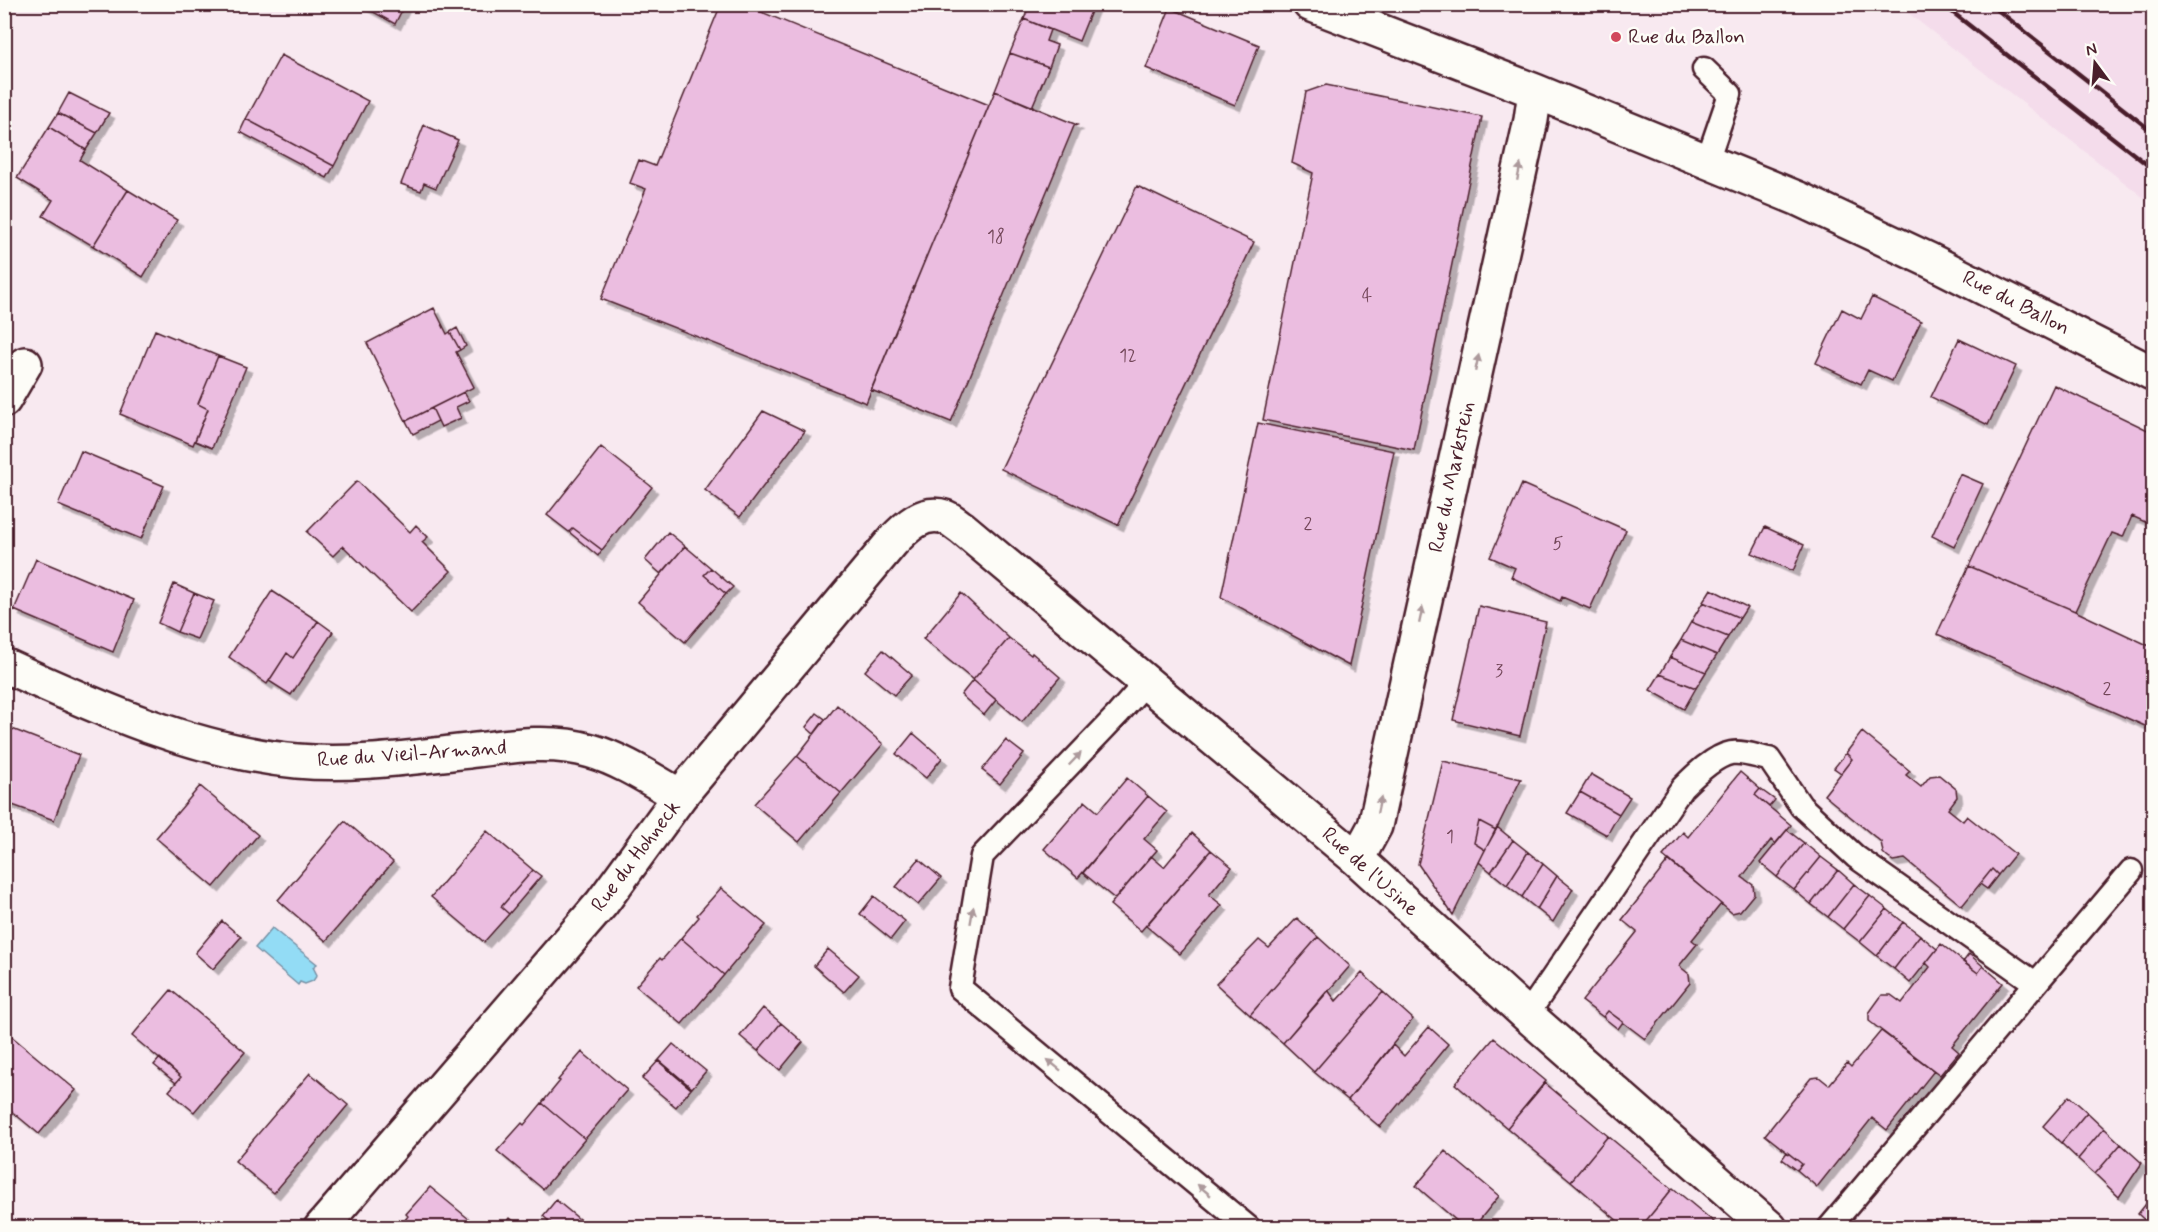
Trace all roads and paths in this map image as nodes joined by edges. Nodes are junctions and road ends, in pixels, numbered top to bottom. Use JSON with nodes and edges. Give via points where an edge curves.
{"nodes":[{"id":1,"x":1310,"y":4,"type":"edge"},
{"id":2,"x":1704,"y":69,"type":"dead end"},
{"id":3,"x":1535,"y":91,"type":"junction"},
{"id":4,"x":1707,"y":162,"type":"junction"},
{"id":5,"x":25,"y":364,"type":"dead end"},
{"id":6,"x":2154,"y":374,"type":"edge"},
{"id":7,"x":4,"y":400,"type":"edge"},
{"id":8,"x":962,"y":528,"type":"joint"},
{"id":9,"x":4,"y":665,"type":"edge"},
{"id":10,"x":1147,"y":681,"type":"junction"},
{"id":11,"x":680,"y":796,"type":"junction"},
{"id":12,"x":1357,"y":859,"type":"junction"},
{"id":13,"x":2131,"y":871,"type":"dead end"},
{"id":14,"x":2035,"y":983,"type":"junction"},
{"id":15,"x":1527,"y":1015,"type":"junction"},
{"id":16,"x":321,"y":1227,"type":"edge"},
{"id":17,"x":1249,"y":1227,"type":"edge"},
{"id":18,"x":1770,"y":1227,"type":"edge"},
{"id":19,"x":1828,"y":1227,"type":"edge"}],
"edges":[{"from":1,"to":3,"type":"street","name":"Rue du Ballon"},
{"from":2,"to":4,"type":"lane","via":[[1730,94]]},
{"from":3,"to":4,"type":"street","name":"Rue du Ballon"},
{"from":12,"to":3,"type":"street","name":"Rue du Markstein","one_way":true,"via":[[1375,826]]},
{"from":4,"to":6,"type":"street","name":"Rue du Ballon","via":[[1799,199],[1929,260]]},
{"from":5,"to":7,"type":"street"},
{"from":8,"to":10,"type":"street","name":"Rue de l'Usine"},
{"from":8,"to":11,"type":"street","name":"Rue du Hohneck","via":[[946,517],[926,516],[908,525]]},
{"from":9,"to":11,"type":"street","name":"Rue du Vieil-Armand","via":[[117,714],[241,753],[343,763],[549,745],[590,750]]},
{"from":10,"to":12,"type":"street","name":"Rue de l'Usine"},
{"from":17,"to":10,"type":"lane","one_way":true,"via":[[960,987],[982,856]]},
{"from":11,"to":16,"type":"street","name":"Rue du Hohneck","via":[[602,903]]},
{"from":12,"to":15,"type":"street","name":"Rue de l'Usine"},
{"from":13,"to":14,"type":"lane"},
{"from":14,"to":15,"type":"lane","via":[[1856,857],[1801,806],[1769,759],[1731,753],[1696,773],[1682,788]]},
{"from":14,"to":19,"type":"lane"},
{"from":15,"to":18,"type":"street","name":"Rue de l'Usine"}]}
